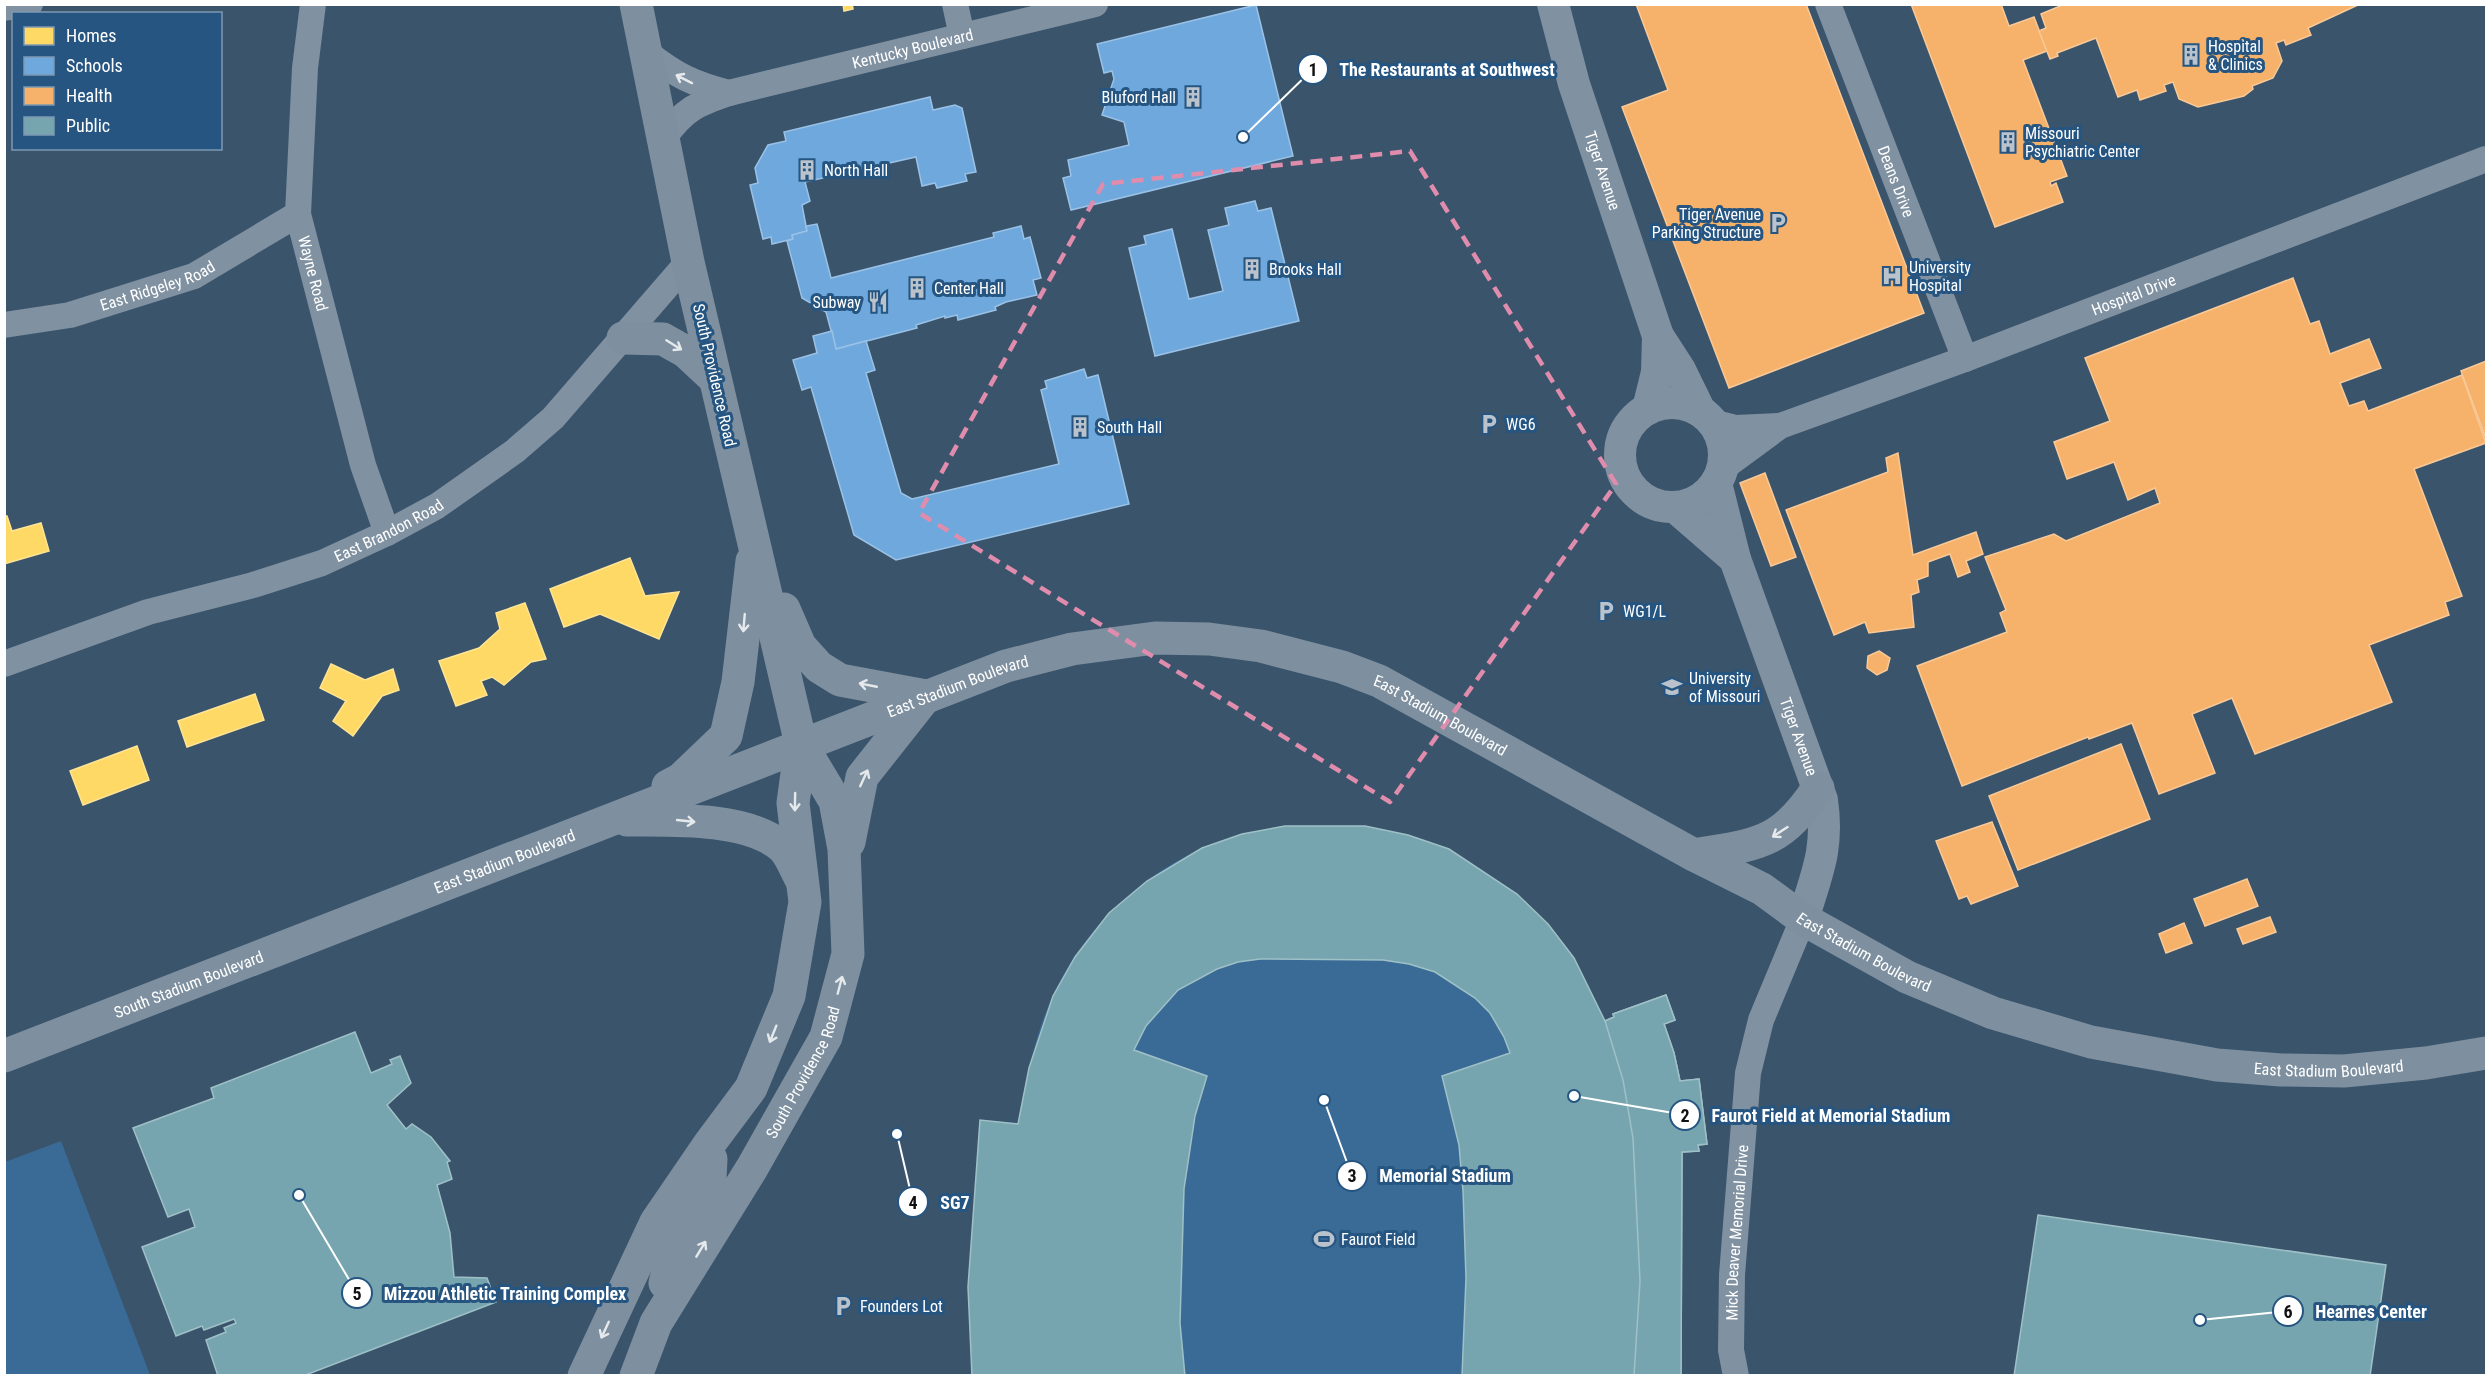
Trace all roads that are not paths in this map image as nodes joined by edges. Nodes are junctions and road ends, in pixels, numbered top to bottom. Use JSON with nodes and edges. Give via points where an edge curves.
{"nodes":[{"id":1,"x":30,"y":4,"type":"edge"},
{"id":2,"x":313,"y":4,"type":"edge"},
{"id":3,"x":636,"y":4,"type":"edge"},
{"id":4,"x":955,"y":4,"type":"edge"},
{"id":5,"x":1095,"y":4,"type":"edge"},
{"id":6,"x":1553,"y":4,"type":"edge"},
{"id":7,"x":1828,"y":4,"type":"edge"},
{"id":8,"x":4,"y":8,"type":"edge"},
{"id":9,"x":962,"y":36,"type":"junction"},
{"id":10,"x":646,"y":52,"type":"junction"},
{"id":11,"x":729,"y":93,"type":"junction"},
{"id":12,"x":664,"y":138,"type":"junction"},
{"id":13,"x":2487,"y":159,"type":"edge"},
{"id":14,"x":298,"y":214,"type":"junction"},
{"id":15,"x":688,"y":262,"type":"junction"},
{"id":16,"x":4,"y":325,"type":"edge"},
{"id":17,"x":1658,"y":336,"type":"junction"},
{"id":18,"x":622,"y":338,"type":"junction"},
{"id":19,"x":1965,"y":359,"type":"junction"},
{"id":20,"x":716,"y":379,"type":"junction"},
{"id":21,"x":1648,"y":409,"type":"junction"},
{"id":22,"x":1706,"y":417,"type":"junction"},
{"id":23,"x":1780,"y":426,"type":"junction"},
{"id":24,"x":1720,"y":476,"type":"junction"},
{"id":25,"x":1675,"y":507,"type":"junction"},
{"id":26,"x":387,"y":533,"type":"junction"},
{"id":27,"x":754,"y":545,"type":"junction"},
{"id":28,"x":1735,"y":559,"type":"junction"},
{"id":29,"x":4,"y":664,"type":"edge"},
{"id":30,"x":926,"y":696,"type":"junction"},
{"id":31,"x":801,"y":744,"type":"junction"},
{"id":32,"x":1818,"y":788,"type":"junction"},
{"id":33,"x":607,"y":820,"type":"junction"},
{"id":34,"x":1694,"y":855,"type":"junction"},
{"id":35,"x":845,"y":876,"type":"junction"},
{"id":36,"x":802,"y":882,"type":"junction"},
{"id":37,"x":373,"y":912,"type":"joint"},
{"id":38,"x":1803,"y":919,"type":"junction"},
{"id":39,"x":2487,"y":1053,"type":"edge"},
{"id":40,"x":4,"y":1056,"type":"edge"},
{"id":41,"x":710,"y":1143,"type":"junction"},
{"id":42,"x":656,"y":1323,"type":"junction"},
{"id":43,"x":584,"y":1376,"type":"edge"},
{"id":44,"x":636,"y":1376,"type":"edge"},
{"id":45,"x":1736,"y":1376,"type":"edge"}],
"edges":[{"from":1,"to":8,"type":"street"},
{"from":2,"to":14,"type":"street","name":"Wayne Road","via":[[305,68]]},
{"from":3,"to":10,"type":"main road","name":"South Providence Road"},
{"from":4,"to":9,"type":"street"},
{"from":5,"to":9,"type":"street","name":"Kentucky Boulevard"},
{"from":6,"to":17,"type":"street","name":"Tiger Avenue","via":[[1574,84]]},
{"from":7,"to":19,"type":"street","name":"Deans Drive"},
{"from":9,"to":11,"type":"street","name":"Kentucky Boulevard"},
{"from":11,"to":10,"type":"street","name":"Kentucky Boulevard","one_way":true,"via":[[694,84],[672,73]]},
{"from":10,"to":12,"type":"main road","name":"South Providence Road"},
{"from":11,"to":12,"type":"street","name":"Kentucky Boulevard","via":[[694,105],[678,118]]},
{"from":12,"to":15,"type":"main road","name":"South Providence Road"},
{"from":13,"to":19,"type":"street","name":"Hospital Drive"},
{"from":14,"to":16,"type":"street","name":"East Ridgeley Road","via":[[194,276],[70,315]]},
{"from":14,"to":26,"type":"street","name":"Wayne Road","via":[[354,432]]},
{"from":15,"to":18,"type":"street","name":"East Brandon Road"},
{"from":15,"to":20,"type":"main road","name":"South Providence Road"},
{"from":17,"to":21,"type":"street","name":"Tiger Avenue","via":[[1657,372]]},
{"from":17,"to":22,"type":"street","name":"Tiger Avenue"},
{"from":18,"to":20,"type":"main road","one_way":true,"via":[[663,339],[686,352]]},
{"from":18,"to":26,"type":"street","name":"East Brandon Road","via":[[553,418],[515,451],[437,506]]},
{"from":19,"to":23,"type":"street","name":"Hospital Drive"},
{"from":20,"to":27,"type":"main road","name":"South Providence Road"},
{"from":21,"to":22,"type":"street","via":[[1684,405]]},
{"from":21,"to":25,"type":"street","via":[[1624,435],[1620,453],[1623,471],[1630,487],[1644,499]]},
{"from":22,"to":23,"type":"street","name":"Hospital Drive","via":[[1736,428]]},
{"from":22,"to":24,"type":"street","via":[[1723,444]]},
{"from":23,"to":24,"type":"street","name":"Hospital Drive"},
{"from":24,"to":25,"type":"street","via":[[1705,496]]},
{"from":24,"to":28,"type":"street","name":"Tiger Avenue"},
{"from":25,"to":28,"type":"street","name":"Tiger Avenue"},
{"from":26,"to":29,"type":"street","name":"East Brandon Road","via":[[322,562],[253,585],[148,612]]},
{"from":30,"to":27,"type":"main road","one_way":true,"via":[[840,680],[819,667],[800,646]]},
{"from":27,"to":31,"type":"main road","name":"South Providence Road"},
{"from":27,"to":33,"type":"main road","one_way":true,"via":[[738,682],[726,736],[681,779]]},
{"from":28,"to":32,"type":"street","name":"Tiger Avenue"},
{"from":30,"to":31,"type":"main road","name":"East Stadium Boulevard"},
{"from":30,"to":34,"type":"main road","name":"East Stadium Boulevard","via":[[1006,666],[1114,641],[1209,639],[1261,646],[1379,681]]},
{"from":35,"to":30,"type":"main road","one_way":true,"via":[[862,777]]},
{"from":31,"to":33,"type":"main road","name":"East Stadium Boulevard"},
{"from":31,"to":35,"type":"main road","name":"South Providence Road","via":[[835,801]]},
{"from":31,"to":36,"type":"main road","name":"South Providence Road","one_way":true,"via":[[793,803]]},
{"from":32,"to":34,"type":"main road","one_way":true,"via":[[1802,814],[1786,829],[1757,844]]},
{"from":32,"to":38,"type":"street","name":"Tiger Avenue","via":[[1825,837]]},
{"from":33,"to":36,"type":"main road","one_way":true,"via":[[676,820],[742,827],[782,847]]},
{"from":33,"to":37,"type":"main road","name":"East Stadium Boulevard"},
{"from":34,"to":38,"type":"main road","name":"East Stadium Boulevard","via":[[1762,889]]},
{"from":42,"to":35,"type":"main road","name":"South Providence Road","one_way":true,"via":[[752,1168],[826,1037],[848,954]]},
{"from":36,"to":41,"type":"main road","name":"South Providence Road","one_way":true,"via":[[805,902],[789,996],[751,1088]]},
{"from":37,"to":40,"type":"main road","name":"South Stadium Boulevard"},
{"from":38,"to":39,"type":"main road","name":"East Stadium Boulevard","via":[[1907,977],[1974,1005],[2091,1042],[2146,1054],[2217,1065],[2344,1071]]},
{"from":38,"to":45,"type":"street","name":"Mick Deaver Memorial Drive","via":[[1761,1020],[1748,1073],[1731,1285],[1731,1350]]},
{"from":41,"to":42,"type":"main road","via":[[710,1179],[671,1259]]},
{"from":41,"to":43,"type":"main road","name":"South Providence Road","one_way":true,"via":[[656,1222]]},
{"from":42,"to":44,"type":"main road","name":"South Providence Road"}]}
